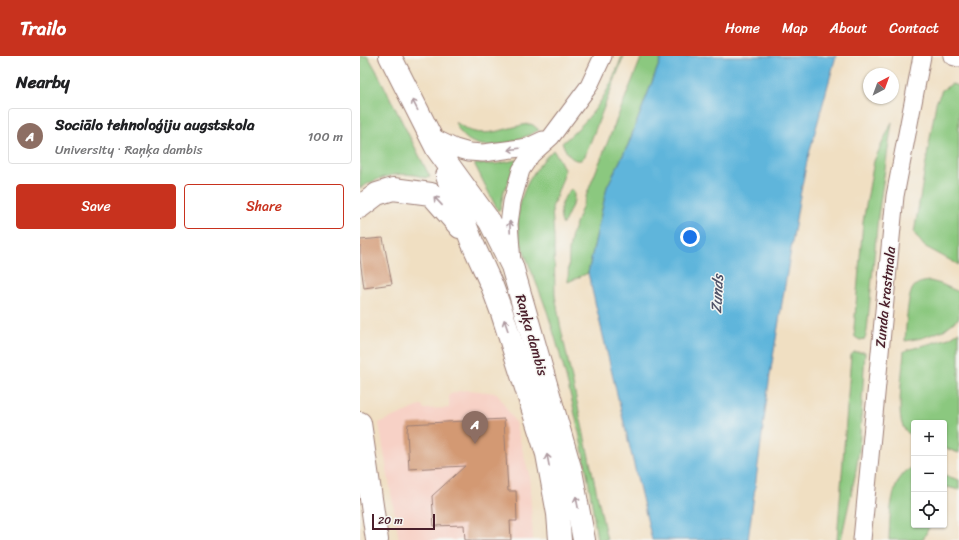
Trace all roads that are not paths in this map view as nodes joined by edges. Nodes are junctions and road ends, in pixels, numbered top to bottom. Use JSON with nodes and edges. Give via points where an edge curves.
{"nodes":[{"id":1,"x":390,"y":56,"type":"edge"},
{"id":2,"x":603,"y":56,"type":"edge"},
{"id":3,"x":922,"y":56,"type":"edge"},
{"id":4,"x":952,"y":56,"type":"edge"},
{"id":5,"x":959,"y":58,"type":"edge"},
{"id":6,"x":550,"y":137,"type":"junction"},
{"id":7,"x":434,"y":142,"type":"junction"},
{"id":8,"x":360,"y":207,"type":"edge"},
{"id":9,"x":472,"y":242,"type":"junction"},
{"id":10,"x":512,"y":266,"type":"junction"},
{"id":11,"x":360,"y":423,"type":"edge"},
{"id":12,"x":377,"y":540,"type":"edge"},
{"id":13,"x":560,"y":540,"type":"edge"},
{"id":14,"x":584,"y":540,"type":"edge"},
{"id":15,"x":862,"y":540,"type":"edge"}],
"edges":[{"from":7,"to":1,"type":"main road","name":"Raņķa dambis","one_way":true},
{"from":2,"to":6,"type":"street","via":[[589,86]]},
{"from":3,"to":15,"type":"street","name":"Zunda krastmala","via":[[895,196]]},
{"from":4,"to":5,"type":"street"},
{"from":6,"to":7,"type":"street","one_way":true,"via":[[528,147],[484,153],[469,152]]},
{"from":10,"to":6,"type":"street","one_way":true,"via":[[509,224],[515,186],[521,170],[531,155]]},
{"from":7,"to":9,"type":"main road","name":"Raņķa dambis"},
{"from":7,"to":10,"type":"main road","name":"Raņķa dambis","via":[[490,222]]},
{"from":9,"to":8,"type":"main road","one_way":true,"via":[[431,194],[393,189],[377,194]]},
{"from":13,"to":9,"type":"main road","name":"Raņķa dambis","one_way":true,"via":[[547,454],[502,313]]},
{"from":14,"to":10,"type":"main road","name":"Raņķa dambis","one_way":true,"via":[[571,471]]},
{"from":11,"to":12,"type":"main road"}]}
